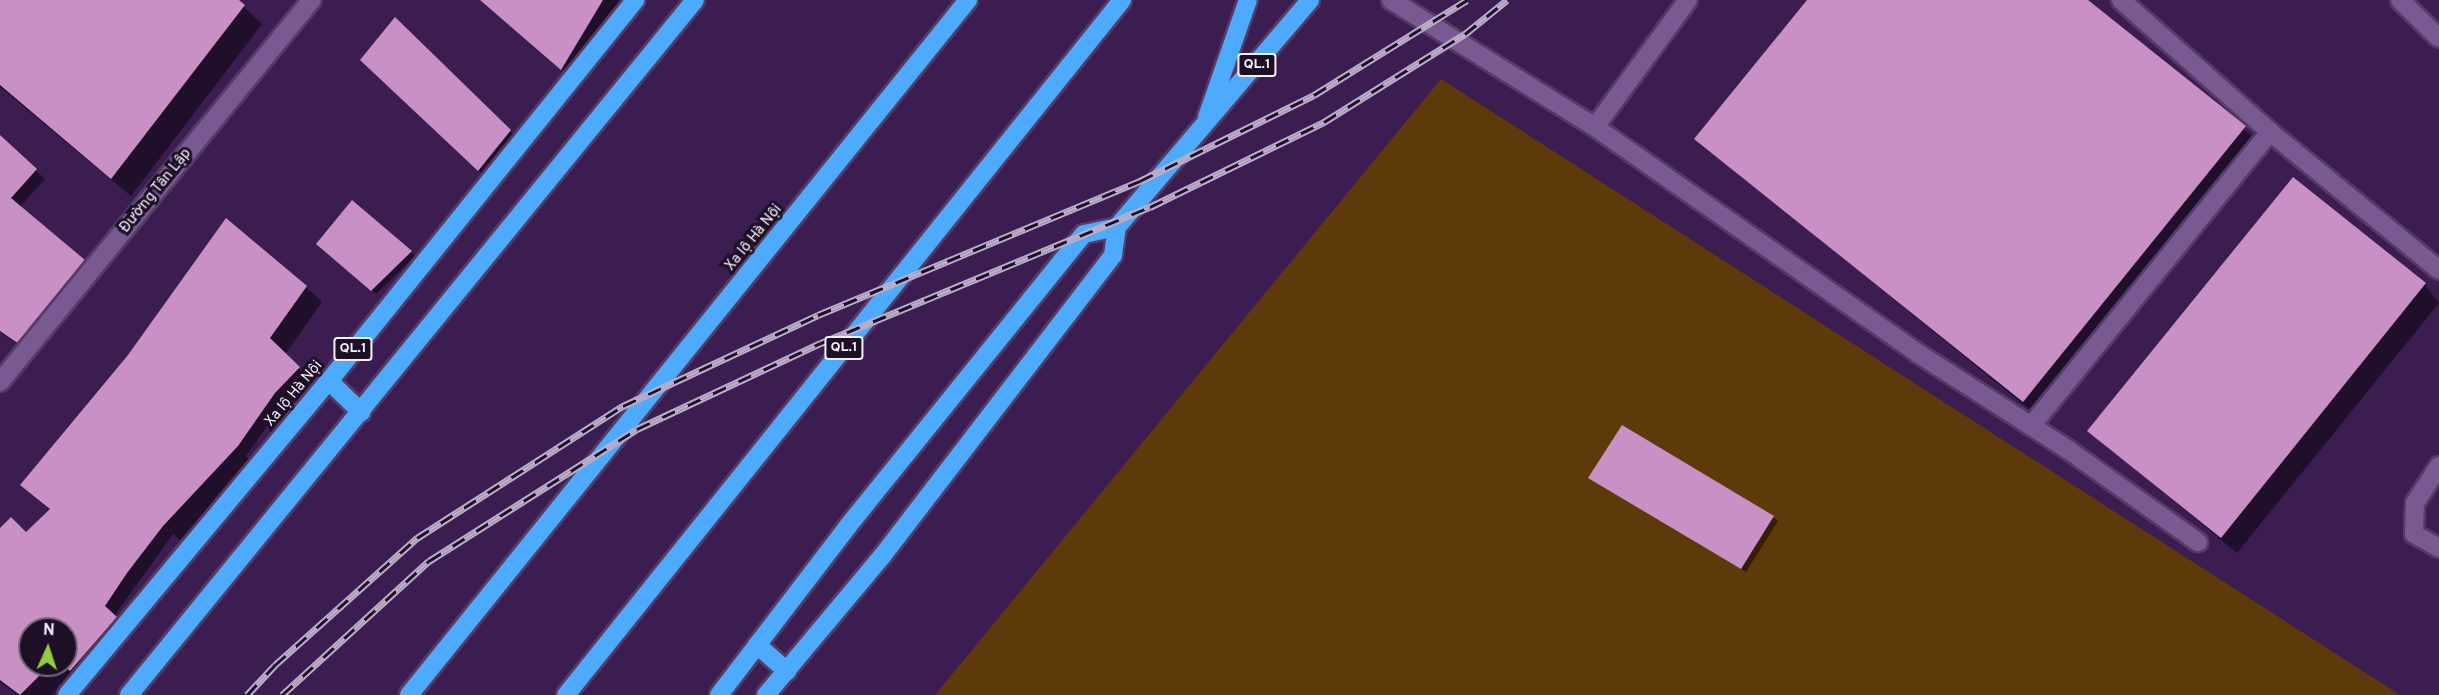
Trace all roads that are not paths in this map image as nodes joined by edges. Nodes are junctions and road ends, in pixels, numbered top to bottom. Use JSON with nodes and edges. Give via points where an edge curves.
{"nodes":[{"id":1,"x":312,"y":0,"type":"edge"},
{"id":2,"x":635,"y":0,"type":"edge"},
{"id":3,"x":695,"y":0,"type":"edge"},
{"id":4,"x":968,"y":0,"type":"edge"},
{"id":5,"x":1122,"y":0,"type":"edge"},
{"id":6,"x":1248,"y":0,"type":"edge"},
{"id":7,"x":1310,"y":0,"type":"edge"},
{"id":8,"x":1391,"y":0,"type":"edge"},
{"id":9,"x":1688,"y":0,"type":"edge"},
{"id":10,"x":2121,"y":0,"type":"edge"},
{"id":11,"x":2400,"y":0,"type":"edge"},
{"id":12,"x":2439,"y":38,"type":"edge"},
{"id":13,"x":1595,"y":127,"type":"junction"},
{"id":14,"x":1203,"y":130,"type":"junction"},
{"id":15,"x":2270,"y":132,"type":"junction"},
{"id":16,"x":1117,"y":227,"type":"junction"},
{"id":17,"x":2439,"y":270,"type":"edge"},
{"id":18,"x":329,"y":381,"type":"junction"},
{"id":19,"x":0,"y":382,"type":"edge"},
{"id":20,"x":361,"y":412,"type":"junction"},
{"id":21,"x":2031,"y":426,"type":"junction"},
{"id":22,"x":2439,"y":466,"type":"edge"},
{"id":23,"x":2198,"y":542,"type":"dead end"},
{"id":24,"x":2439,"y":548,"type":"edge"},
{"id":25,"x":757,"y":645,"type":"junction"},
{"id":26,"x":787,"y":670,"type":"junction"},
{"id":27,"x":67,"y":695,"type":"edge"},
{"id":28,"x":129,"y":695,"type":"edge"},
{"id":29,"x":409,"y":695,"type":"edge"},
{"id":30,"x":566,"y":695,"type":"edge"},
{"id":31,"x":719,"y":695,"type":"edge"},
{"id":32,"x":766,"y":695,"type":"edge"}],
"edges":[{"from":1,"to":19,"type":"street","name":"Đường Tân Lập"},
{"from":2,"to":18,"type":"highway","name":"Xa lộ Hà Nội","number":"QL.1"},
{"from":3,"to":20,"type":"highway","number":"QL.1"},
{"from":4,"to":29,"type":"highway","name":"Xa lộ Hà Nội"},
{"from":5,"to":30,"type":"highway","number":"QL.1"},
{"from":6,"to":14,"type":"highway","number":"QL.1"},
{"from":7,"to":14,"type":"highway","number":"QL.1"},
{"from":8,"to":13,"type":"street"},
{"from":9,"to":13,"type":"street"},
{"from":10,"to":15,"type":"street"},
{"from":11,"to":12,"type":"street"},
{"from":13,"to":21,"type":"street","via":[[1919,354]]},
{"from":14,"to":16,"type":"highway","number":"QL.1"},
{"from":15,"to":17,"type":"street"},
{"from":15,"to":21,"type":"street"},
{"from":16,"to":25,"type":"highway","via":[[1084,234]]},
{"from":16,"to":26,"type":"highway","via":[[1113,255],[883,555]]},
{"from":18,"to":20,"type":"highway"},
{"from":18,"to":27,"type":"highway","name":"Xa lộ Hà Nội","number":"QL.1"},
{"from":20,"to":28,"type":"highway","number":"QL.1"},
{"from":21,"to":23,"type":"street"},
{"from":22,"to":24,"type":"street","via":[[2415,503],[2415,534]]},
{"from":25,"to":26,"type":"highway"},
{"from":25,"to":31,"type":"highway"},
{"from":26,"to":32,"type":"highway"}]}
